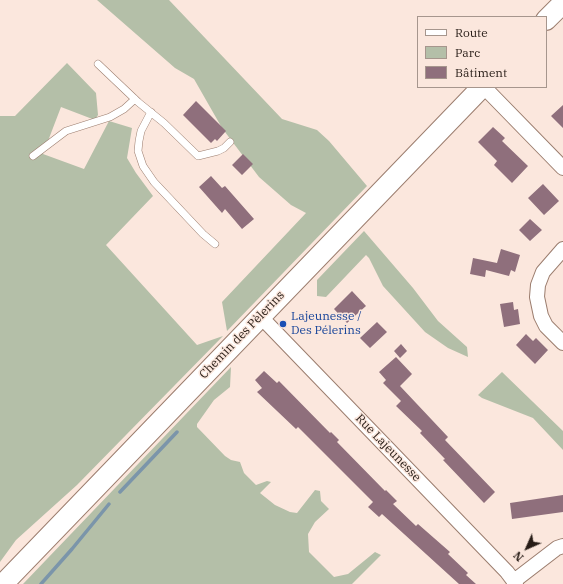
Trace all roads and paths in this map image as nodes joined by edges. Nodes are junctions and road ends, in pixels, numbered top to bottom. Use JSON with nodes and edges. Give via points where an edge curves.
{"nodes":[{"id":1,"x":563,"y":3,"type":"edge"},
{"id":2,"x":547,"y":19,"type":"edge"},
{"id":3,"x":98,"y":64,"type":"dead end"},
{"id":4,"x":482,"y":88,"type":"edge"},
{"id":5,"x":484,"y":88,"type":"edge"},
{"id":6,"x":135,"y":99,"type":"junction"},
{"id":7,"x":151,"y":112,"type":"junction"},
{"id":8,"x":230,"y":142,"type":"dead end"},
{"id":9,"x":33,"y":156,"type":"dead end"},
{"id":10,"x":563,"y":168,"type":"edge"},
{"id":11,"x":215,"y":244,"type":"dead end"},
{"id":12,"x":563,"y":249,"type":"edge"},
{"id":13,"x":261,"y":317,"type":"junction"},
{"id":14,"x":563,"y":343,"type":"edge"},
{"id":15,"x":563,"y":546,"type":"edge"},
{"id":16,"x":515,"y":582,"type":"edge"},
{"id":17,"x":3,"y":584,"type":"edge"}],
"edges":[{"from":1,"to":2,"type":"street"},
{"from":3,"to":6,"type":"lane"},
{"from":4,"to":13,"type":"street","name":"Chemin des Pèlerins"},
{"from":5,"to":10,"type":"street"},
{"from":6,"to":7,"type":"lane"},
{"from":6,"to":9,"type":"lane","via":[[110,117],[66,131]]},
{"from":7,"to":8,"type":"lane","via":[[198,156],[218,152]]},
{"from":7,"to":11,"type":"lane","via":[[139,140],[139,156],[143,166],[186,217]]},
{"from":12,"to":14,"type":"street","via":[[543,272],[536,297],[546,326]]},
{"from":13,"to":16,"type":"street","name":"Rue Lajeunesse"},
{"from":13,"to":17,"type":"street","name":"Chemin des Pèlerins"},
{"from":15,"to":16,"type":"street","name":"Rue Lajeunesse"}]}
